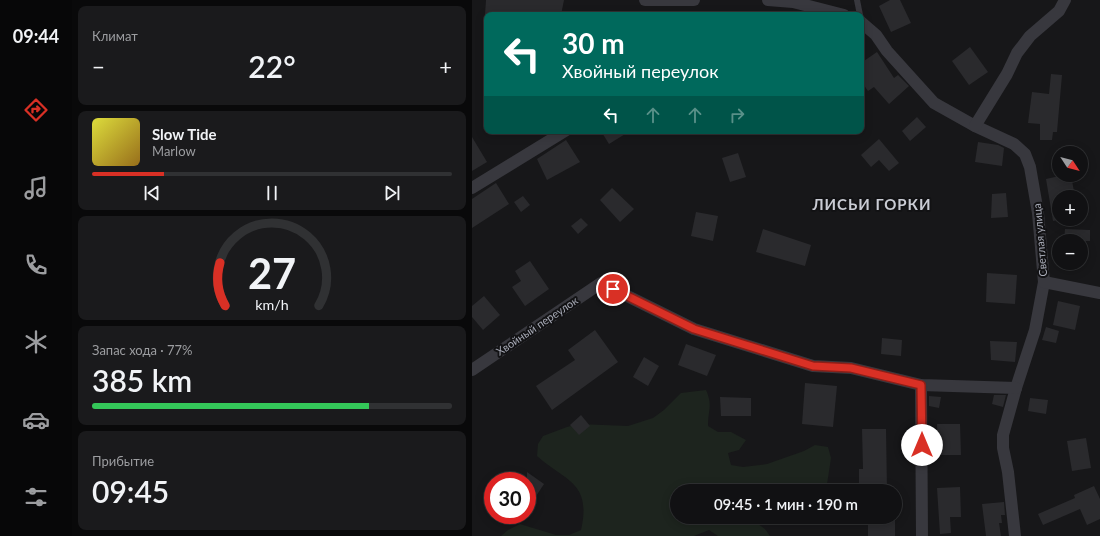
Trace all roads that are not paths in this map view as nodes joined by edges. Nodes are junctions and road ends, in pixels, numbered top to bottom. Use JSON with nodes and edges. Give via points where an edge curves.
{"nodes":[{"id":1,"x":645,"y":0,"type":"edge"},
{"id":2,"x":694,"y":0,"type":"edge"},
{"id":3,"x":768,"y":0,"type":"edge"},
{"id":4,"x":857,"y":0,"type":"edge"},
{"id":5,"x":1065,"y":0,"type":"edge"},
{"id":6,"x":832,"y":12,"type":"edge"},
{"id":7,"x":860,"y":12,"type":"edge"},
{"id":8,"x":864,"y":21,"type":"edge"},
{"id":9,"x":974,"y":126,"type":"junction"},
{"id":10,"x":560,"y":134,"type":"edge"},
{"id":11,"x":472,"y":188,"type":"edge"},
{"id":12,"x":1044,"y":282,"type":"junction"},
{"id":13,"x":1100,"y":293,"type":"edge"},
{"id":14,"x":472,"y":370,"type":"edge"},
{"id":15,"x":921,"y":385,"type":"junction"},
{"id":16,"x":1016,"y":388,"type":"junction"},
{"id":17,"x":922,"y":536,"type":"edge"},
{"id":18,"x":1015,"y":536,"type":"edge"}],
"edges":[{"from":1,"to":2,"type":"street"},
{"from":3,"to":6,"type":"street","via":[[793,2]]},
{"from":4,"to":7,"type":"lane"},
{"from":5,"to":9,"type":"street","via":[[1059,11],[1030,36],[1017,53],[1007,74]]},
{"from":8,"to":9,"type":"street","name":"Светлая улица","via":[[887,52],[934,103]]},
{"from":9,"to":12,"type":"street","name":"Светлая улица","via":[[1014,144],[1025,154],[1030,167],[1038,213]]},
{"from":10,"to":11,"type":"street"},
{"from":12,"to":13,"type":"street"},
{"from":12,"to":16,"type":"street","name":"Светлая улица","via":[[1036,330]]},
{"from":14,"to":15,"type":"street","name":"Хвойный переулок","via":[[601,283],[694,329],[813,366],[851,368]]},
{"from":15,"to":16,"type":"street","name":"Хвойный переулок"},
{"from":15,"to":17,"type":"street"},
{"from":16,"to":18,"type":"street","name":"Светлая улица","via":[[1007,419],[1003,448]]}]}
